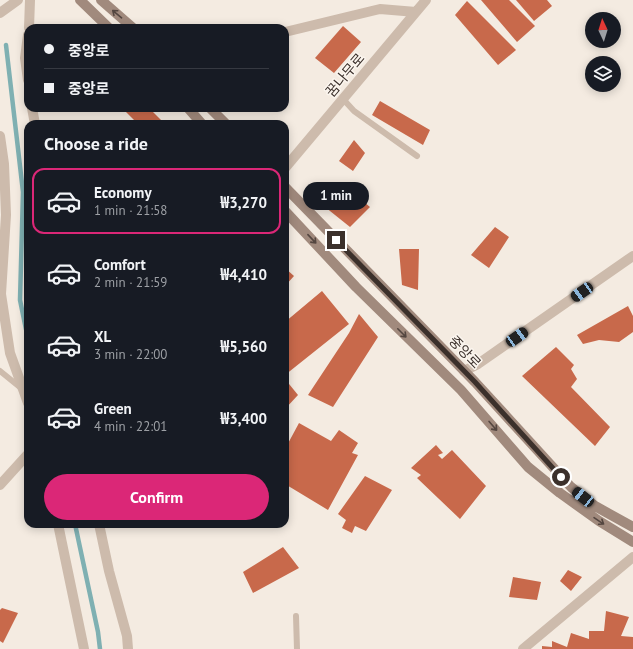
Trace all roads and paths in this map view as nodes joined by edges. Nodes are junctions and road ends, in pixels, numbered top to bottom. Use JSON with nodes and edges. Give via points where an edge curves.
{"nodes":[{"id":1,"x":18,"y":0,"type":"edge"},
{"id":2,"x":30,"y":0,"type":"edge"},
{"id":3,"x":80,"y":0,"type":"edge"},
{"id":4,"x":101,"y":0,"type":"edge"},
{"id":5,"x":426,"y":0,"type":"edge"},
{"id":6,"x":0,"y":12,"type":"edge"},
{"id":7,"x":416,"y":12,"type":"junction"},
{"id":8,"x":29,"y":24,"type":"edge"},
{"id":9,"x":105,"y":24,"type":"edge"},
{"id":10,"x":128,"y":24,"type":"edge"},
{"id":11,"x":289,"y":31,"type":"edge"},
{"id":12,"x":343,"y":99,"type":"junction"},
{"id":13,"x":192,"y":112,"type":"edge"},
{"id":14,"x":214,"y":112,"type":"edge"},
{"id":15,"x":198,"y":120,"type":"edge"},
{"id":16,"x":222,"y":120,"type":"edge"},
{"id":17,"x":0,"y":136,"type":"edge"},
{"id":18,"x":417,"y":156,"type":"dead end"},
{"id":19,"x":289,"y":163,"type":"edge"},
{"id":20,"x":289,"y":191,"type":"edge"},
{"id":21,"x":289,"y":215,"type":"edge"},
{"id":22,"x":633,"y":256,"type":"edge"},
{"id":23,"x":0,"y":371,"type":"edge"},
{"id":24,"x":464,"y":371,"type":"junction"},
{"id":25,"x":23,"y":388,"type":"junction"},
{"id":26,"x":24,"y":391,"type":"edge"},
{"id":27,"x":24,"y":458,"type":"edge"},
{"id":28,"x":0,"y":485,"type":"edge"},
{"id":29,"x":633,"y":527,"type":"edge"},
{"id":30,"x":59,"y":528,"type":"edge"},
{"id":31,"x":100,"y":528,"type":"edge"},
{"id":32,"x":633,"y":542,"type":"edge"},
{"id":33,"x":633,"y":557,"type":"edge"},
{"id":34,"x":296,"y":616,"type":"dead end"},
{"id":35,"x":84,"y":649,"type":"edge"},
{"id":36,"x":128,"y":649,"type":"edge"},
{"id":37,"x":297,"y":649,"type":"edge"},
{"id":38,"x":523,"y":649,"type":"edge"}],
"edges":[{"from":1,"to":6,"type":"street"},
{"from":2,"to":8,"type":"street"},
{"from":3,"to":9,"type":"main road"},
{"from":10,"to":4,"type":"main road","one_way":true},
{"from":5,"to":7,"type":"street","name":"꿈나무로"},
{"from":7,"to":11,"type":"street","via":[[380,9]]},
{"from":7,"to":12,"type":"street","name":"꿈나무로"},
{"from":12,"to":18,"type":"lane","via":[[354,112]]},
{"from":12,"to":19,"type":"street","name":"꿈나무로"},
{"from":13,"to":15,"type":"main road"},
{"from":14,"to":16,"type":"main road"},
{"from":17,"to":25,"type":"street","via":[[6,215],[0,294],[10,353]]},
{"from":20,"to":24,"type":"main road","name":"중앙로"},
{"from":21,"to":32,"type":"main road","one_way":true,"via":[[356,287],[456,385],[528,467],[571,501]]},
{"from":22,"to":24,"type":"street","via":[[478,364]]},
{"from":23,"to":25,"type":"lane"},
{"from":24,"to":29,"type":"main road","name":"중앙로","via":[[571,487],[595,506]]},
{"from":25,"to":26,"type":"street"},
{"from":27,"to":28,"type":"street"},
{"from":30,"to":35,"type":"street"},
{"from":31,"to":36,"type":"street"},
{"from":33,"to":38,"type":"street"},
{"from":34,"to":37,"type":"lane"}]}
